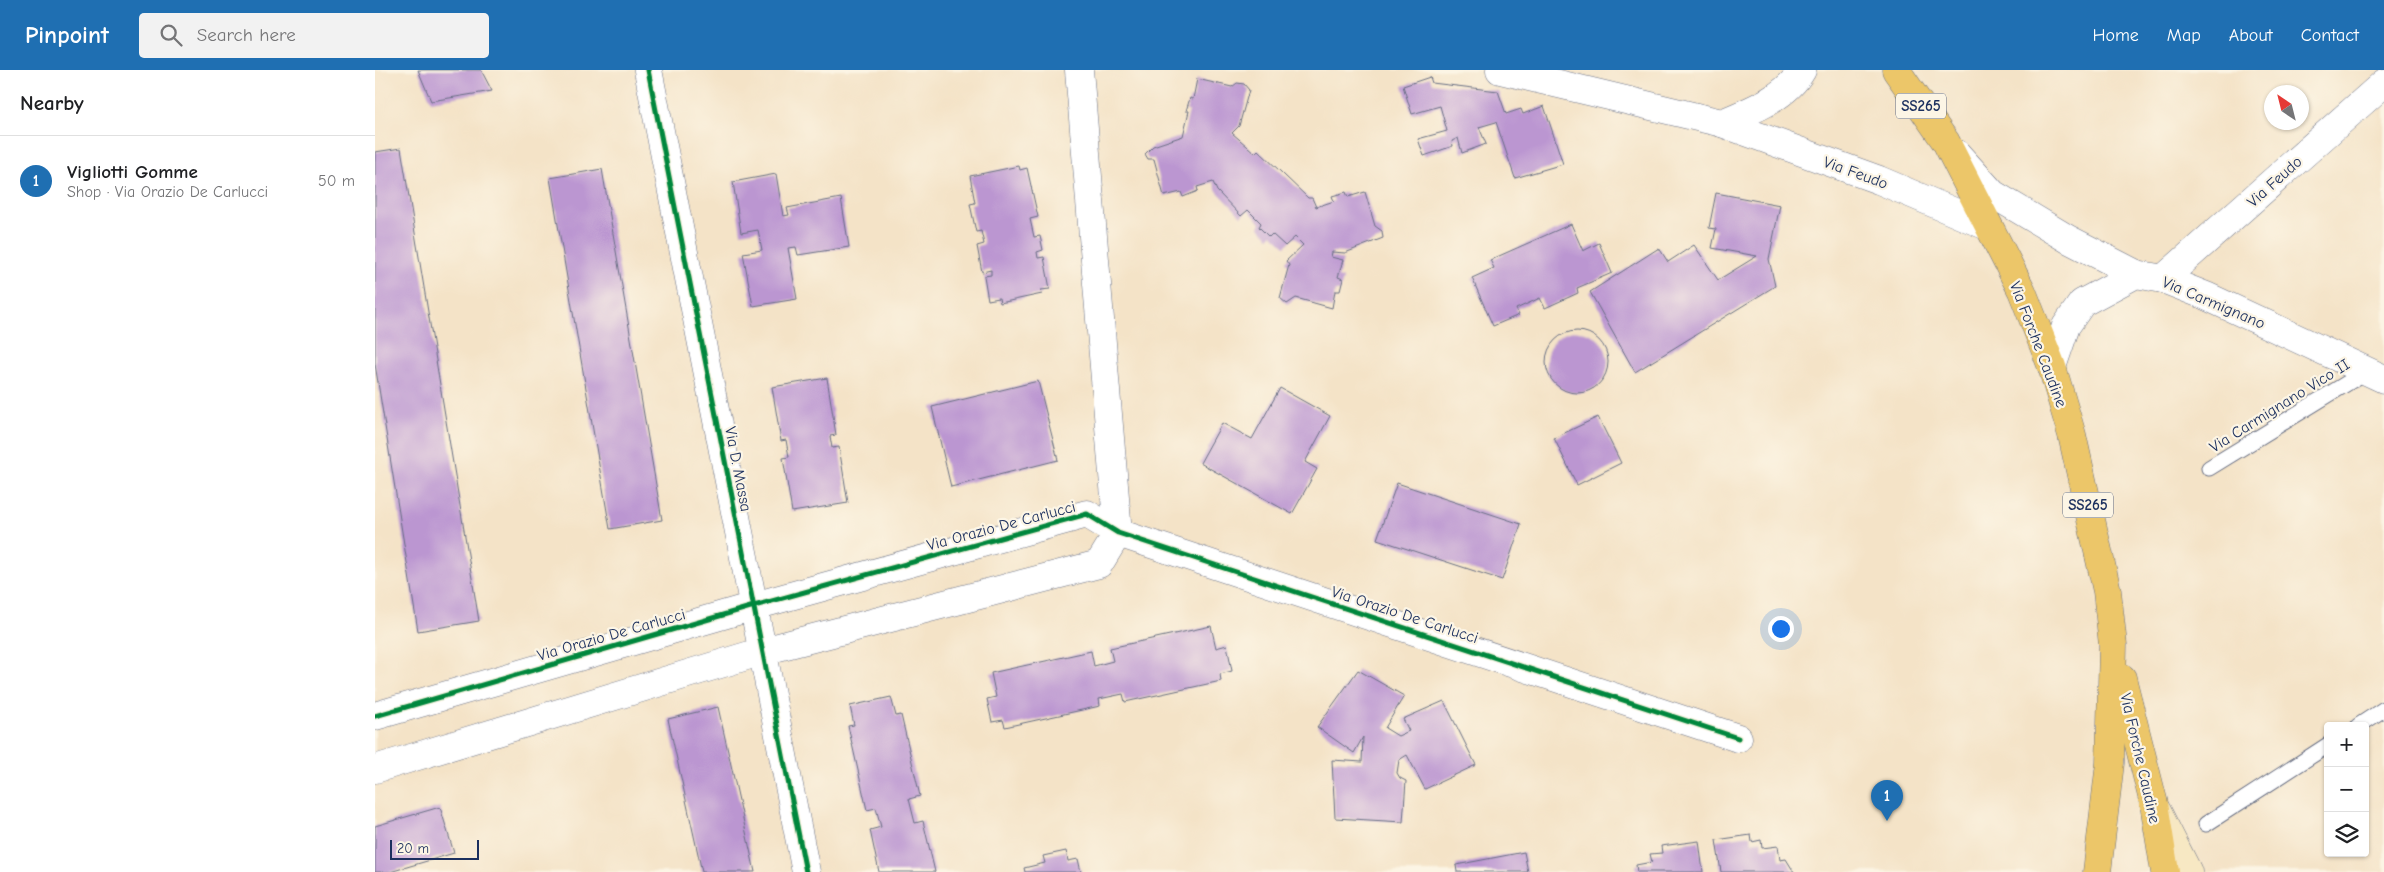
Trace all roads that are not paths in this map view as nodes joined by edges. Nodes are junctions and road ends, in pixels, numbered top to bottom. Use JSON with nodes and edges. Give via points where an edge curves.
{"nodes":[{"id":1,"x":647,"y":70,"type":"edge"},
{"id":2,"x":1079,"y":70,"type":"edge"},
{"id":3,"x":1500,"y":70,"type":"edge"},
{"id":4,"x":1802,"y":70,"type":"edge"},
{"id":5,"x":1896,"y":70,"type":"edge"},
{"id":6,"x":2384,"y":83,"type":"edge"},
{"id":7,"x":1722,"y":123,"type":"junction"},
{"id":8,"x":1946,"y":142,"type":"junction"},
{"id":9,"x":1987,"y":226,"type":"junction"},
{"id":10,"x":2136,"y":274,"type":"junction"},
{"id":11,"x":2163,"y":279,"type":"junction"},
{"id":12,"x":2052,"y":367,"type":"junction"},
{"id":13,"x":2375,"y":375,"type":"edge"},
{"id":14,"x":2209,"y":468,"type":"dead end"},
{"id":15,"x":1118,"y":533,"type":"junction"},
{"id":16,"x":754,"y":606,"type":"junction"},
{"id":17,"x":2113,"y":645,"type":"junction"},
{"id":18,"x":763,"y":651,"type":"junction"},
{"id":19,"x":2384,"y":709,"type":"edge"},
{"id":20,"x":375,"y":716,"type":"edge"},
{"id":21,"x":2364,"y":722,"type":"edge"},
{"id":22,"x":1738,"y":738,"type":"dead end"},
{"id":23,"x":2324,"y":748,"type":"edge"},
{"id":24,"x":375,"y":769,"type":"edge"},
{"id":25,"x":2154,"y":804,"type":"junction"},
{"id":26,"x":2206,"y":824,"type":"dead end"},
{"id":27,"x":806,"y":872,"type":"edge"},
{"id":28,"x":2097,"y":872,"type":"edge"},
{"id":29,"x":2165,"y":872,"type":"edge"},
{"id":30,"x":2188,"y":872,"type":"edge"}],
"edges":[{"from":1,"to":16,"type":"street","name":"Via D. Massa"},
{"from":2,"to":15,"type":"street"},
{"from":3,"to":7,"type":"street","name":"Via Feudo"},
{"from":4,"to":7,"type":"street","via":[[1796,80],[1761,106]]},
{"from":5,"to":8,"type":"main road","name":"Via Forche Caudine","number":"SS265"},
{"from":6,"to":11,"type":"street","name":"Via Feudo"},
{"from":7,"to":9,"type":"street","name":"Via Feudo","via":[[1879,180]]},
{"from":8,"to":9,"type":"main road","name":"Via Forche Caudine","number":"SS265"},
{"from":8,"to":10,"type":"street","name":"Via Carmignano","via":[[1993,194],[2068,239]]},
{"from":9,"to":12,"type":"main road","name":"Via Forche Caudine","number":"SS265","via":[[2022,291]]},
{"from":10,"to":11,"type":"street","name":"Via Carmignano"},
{"from":10,"to":12,"type":"street","via":[[2082,303],[2066,326]]},
{"from":11,"to":13,"type":"street","name":"Via Carmignano"},
{"from":12,"to":17,"type":"main road","name":"Via Forche Caudine","number":"SS265","via":[[2072,435],[2105,581]]},
{"from":13,"to":14,"type":"lane","name":"Via Carmignano Vico II"},
{"from":15,"to":16,"type":"street","name":"Via Orazio De Carlucci","via":[[1087,514]]},
{"from":15,"to":18,"type":"street","via":[[1099,564]]},
{"from":15,"to":22,"type":"street","name":"Via Orazio De Carlucci"},
{"from":16,"to":18,"type":"street","name":"Via D. Massa"},
{"from":16,"to":20,"type":"street","name":"Via Orazio De Carlucci"},
{"from":17,"to":25,"type":"main road","name":"Via Forche Caudine","number":"SS265"},
{"from":17,"to":28,"type":"main road","name":"Via Forche Caudine","number":"SS265","via":[[2110,763]]},
{"from":18,"to":24,"type":"street"},
{"from":18,"to":27,"type":"street","name":"Via D. Massa"},
{"from":19,"to":21,"type":"lane"},
{"from":23,"to":26,"type":"lane"},
{"from":25,"to":29,"type":"main road","name":"Via Forche Caudine","number":"SS265"},
{"from":25,"to":30,"type":"main road"}]}
